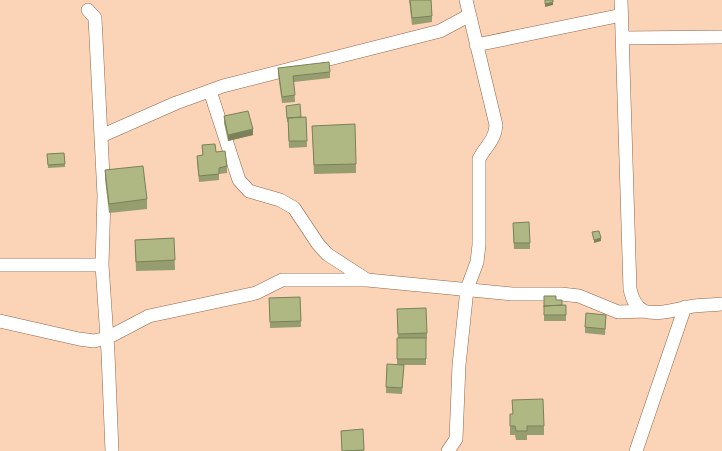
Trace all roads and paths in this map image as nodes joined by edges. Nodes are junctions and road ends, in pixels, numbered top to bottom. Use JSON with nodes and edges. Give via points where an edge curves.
{"nodes":[{"id":1,"x":466,"y":0,"type":"edge"},
{"id":2,"x":621,"y":0,"type":"edge"},
{"id":3,"x":88,"y":10,"type":"dead end"},
{"id":4,"x":622,"y":15,"type":"junction"},
{"id":5,"x":468,"y":16,"type":"junction"},
{"id":6,"x":722,"y":37,"type":"edge"},
{"id":7,"x":624,"y":38,"type":"junction"},
{"id":8,"x":476,"y":45,"type":"junction"},
{"id":9,"x":210,"y":91,"type":"junction"},
{"id":10,"x":101,"y":136,"type":"junction"},
{"id":11,"x":0,"y":265,"type":"edge"},
{"id":12,"x":102,"y":265,"type":"junction"},
{"id":13,"x":367,"y":280,"type":"junction"},
{"id":14,"x":467,"y":290,"type":"junction"},
{"id":15,"x":722,"y":304,"type":"edge"},
{"id":16,"x":685,"y":307,"type":"junction"},
{"id":17,"x":644,"y":311,"type":"junction"},
{"id":18,"x":0,"y":321,"type":"edge"},
{"id":19,"x":107,"y":338,"type":"junction"},
{"id":20,"x":112,"y":451,"type":"edge"},
{"id":21,"x":448,"y":451,"type":"edge"},
{"id":22,"x":636,"y":451,"type":"edge"}],
"edges":[{"from":1,"to":5,"type":"street"},
{"from":2,"to":4,"type":"street"},
{"from":3,"to":10,"type":"street","via":[[95,18]]},
{"from":4,"to":7,"type":"street"},
{"from":4,"to":8,"type":"street"},
{"from":5,"to":8,"type":"street"},
{"from":5,"to":9,"type":"street","via":[[440,31],[264,74]]},
{"from":6,"to":7,"type":"street"},
{"from":7,"to":17,"type":"street","via":[[622,54],[630,289],[636,305]]},
{"from":8,"to":14,"type":"street","via":[[496,125],[493,140],[479,159],[479,246],[477,262]]},
{"from":9,"to":10,"type":"street"},
{"from":9,"to":13,"type":"street","via":[[239,180],[249,191],[280,200],[294,208],[327,254]]},
{"from":10,"to":12,"type":"street","via":[[104,196]]},
{"from":11,"to":12,"type":"street"},
{"from":12,"to":19,"type":"street"},
{"from":13,"to":14,"type":"street"},
{"from":13,"to":19,"type":"street","via":[[282,280],[256,293],[149,316]]},
{"from":14,"to":17,"type":"street","via":[[573,295],[618,312]]},
{"from":14,"to":21,"type":"street","via":[[459,365],[456,439]]},
{"from":15,"to":16,"type":"street"},
{"from":16,"to":17,"type":"street"},
{"from":16,"to":22,"type":"street"},
{"from":18,"to":19,"type":"street","via":[[79,339]]},
{"from":19,"to":20,"type":"street"}]}
